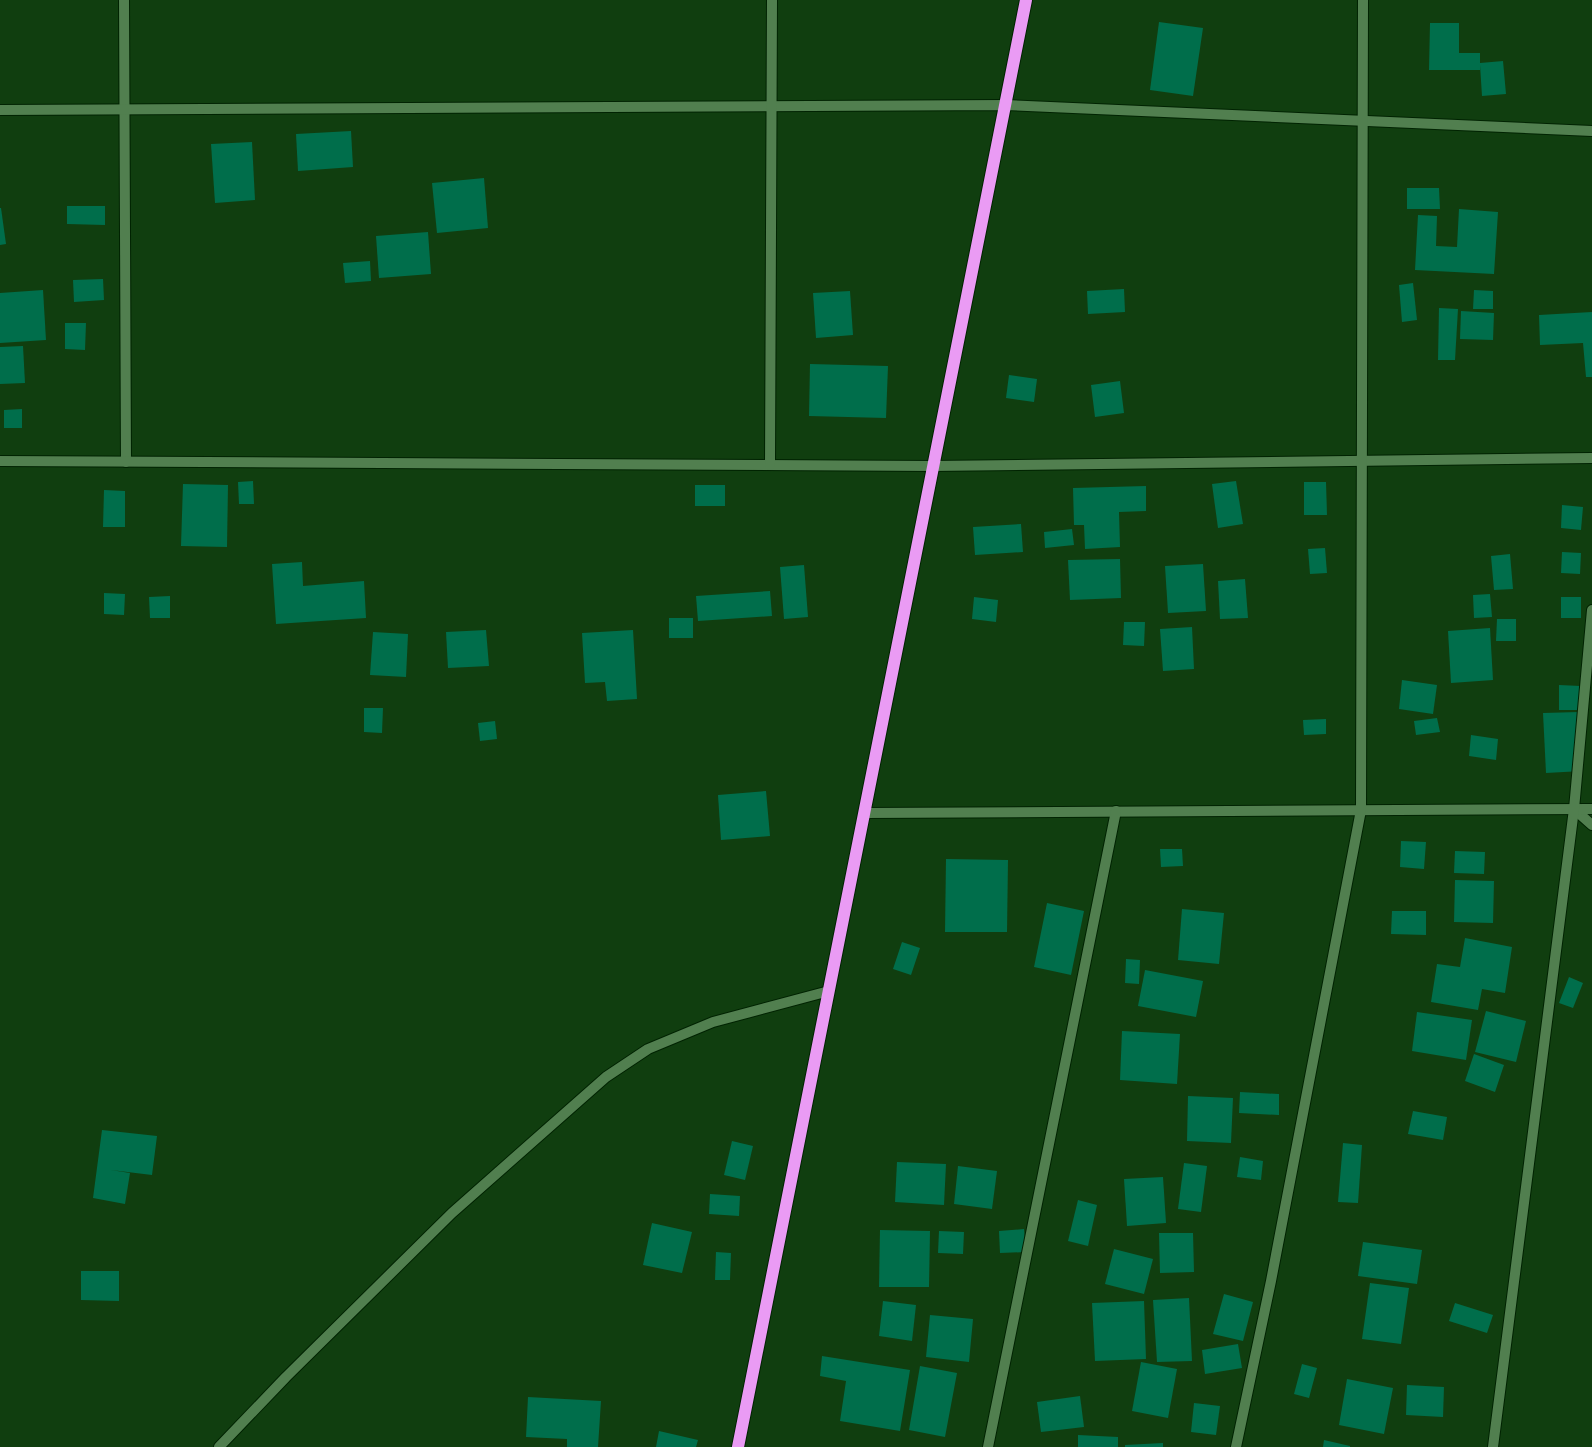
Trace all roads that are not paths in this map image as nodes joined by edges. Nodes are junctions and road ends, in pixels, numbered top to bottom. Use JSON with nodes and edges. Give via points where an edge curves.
{"nodes":[{"id":1,"x":124,"y":0,"type":"edge"},
{"id":2,"x":772,"y":0,"type":"edge"},
{"id":3,"x":1026,"y":0,"type":"edge"},
{"id":4,"x":1363,"y":0,"type":"edge"},
{"id":5,"x":1005,"y":105,"type":"junction"},
{"id":6,"x":772,"y":106,"type":"junction"},
{"id":7,"x":125,"y":109,"type":"junction"},
{"id":8,"x":0,"y":110,"type":"edge"},
{"id":9,"x":1362,"y":120,"type":"junction"},
{"id":10,"x":1592,"y":130,"type":"edge"},
{"id":11,"x":1592,"y":458,"type":"edge"},
{"id":12,"x":0,"y":461,"type":"edge"},
{"id":13,"x":1362,"y":461,"type":"junction"},
{"id":14,"x":126,"y":462,"type":"junction"},
{"id":15,"x":770,"y":465,"type":"junction"},
{"id":16,"x":932,"y":466,"type":"junction"},
{"id":17,"x":1592,"y":610,"type":"edge"},
{"id":18,"x":1574,"y":809,"type":"junction"},
{"id":19,"x":1592,"y":809,"type":"edge"},
{"id":20,"x":1361,"y":810,"type":"junction"},
{"id":21,"x":1116,"y":811,"type":"junction"},
{"id":22,"x":865,"y":813,"type":"junction"},
{"id":23,"x":1592,"y":825,"type":"edge"},
{"id":24,"x":830,"y":991,"type":"junction"},
{"id":25,"x":219,"y":1447,"type":"edge"},
{"id":26,"x":738,"y":1447,"type":"edge"},
{"id":27,"x":988,"y":1447,"type":"edge"},
{"id":28,"x":1236,"y":1447,"type":"edge"},
{"id":29,"x":1493,"y":1447,"type":"edge"}],
"edges":[{"from":1,"to":7,"type":"street"},
{"from":2,"to":6,"type":"street"},
{"from":3,"to":5,"type":"highway"},
{"from":4,"to":9,"type":"street"},
{"from":5,"to":6,"type":"street"},
{"from":5,"to":9,"type":"street"},
{"from":5,"to":16,"type":"highway"},
{"from":6,"to":7,"type":"street"},
{"from":6,"to":15,"type":"street"},
{"from":7,"to":8,"type":"street"},
{"from":7,"to":14,"type":"street"},
{"from":9,"to":10,"type":"street"},
{"from":9,"to":13,"type":"street"},
{"from":11,"to":13,"type":"street"},
{"from":12,"to":14,"type":"street"},
{"from":13,"to":16,"type":"street"},
{"from":13,"to":20,"type":"street"},
{"from":14,"to":15,"type":"street"},
{"from":15,"to":16,"type":"street"},
{"from":16,"to":22,"type":"highway"},
{"from":17,"to":18,"type":"street"},
{"from":18,"to":19,"type":"street"},
{"from":18,"to":20,"type":"street"},
{"from":18,"to":23,"type":"street"},
{"from":18,"to":29,"type":"street"},
{"from":20,"to":21,"type":"street"},
{"from":20,"to":28,"type":"street","via":[[1271,1281]]},
{"from":21,"to":22,"type":"street"},
{"from":21,"to":27,"type":"street"},
{"from":22,"to":24,"type":"highway"},
{"from":24,"to":25,"type":"street","via":[[713,1022],[648,1049],[606,1077],[452,1212]]},
{"from":24,"to":26,"type":"highway"}]}
